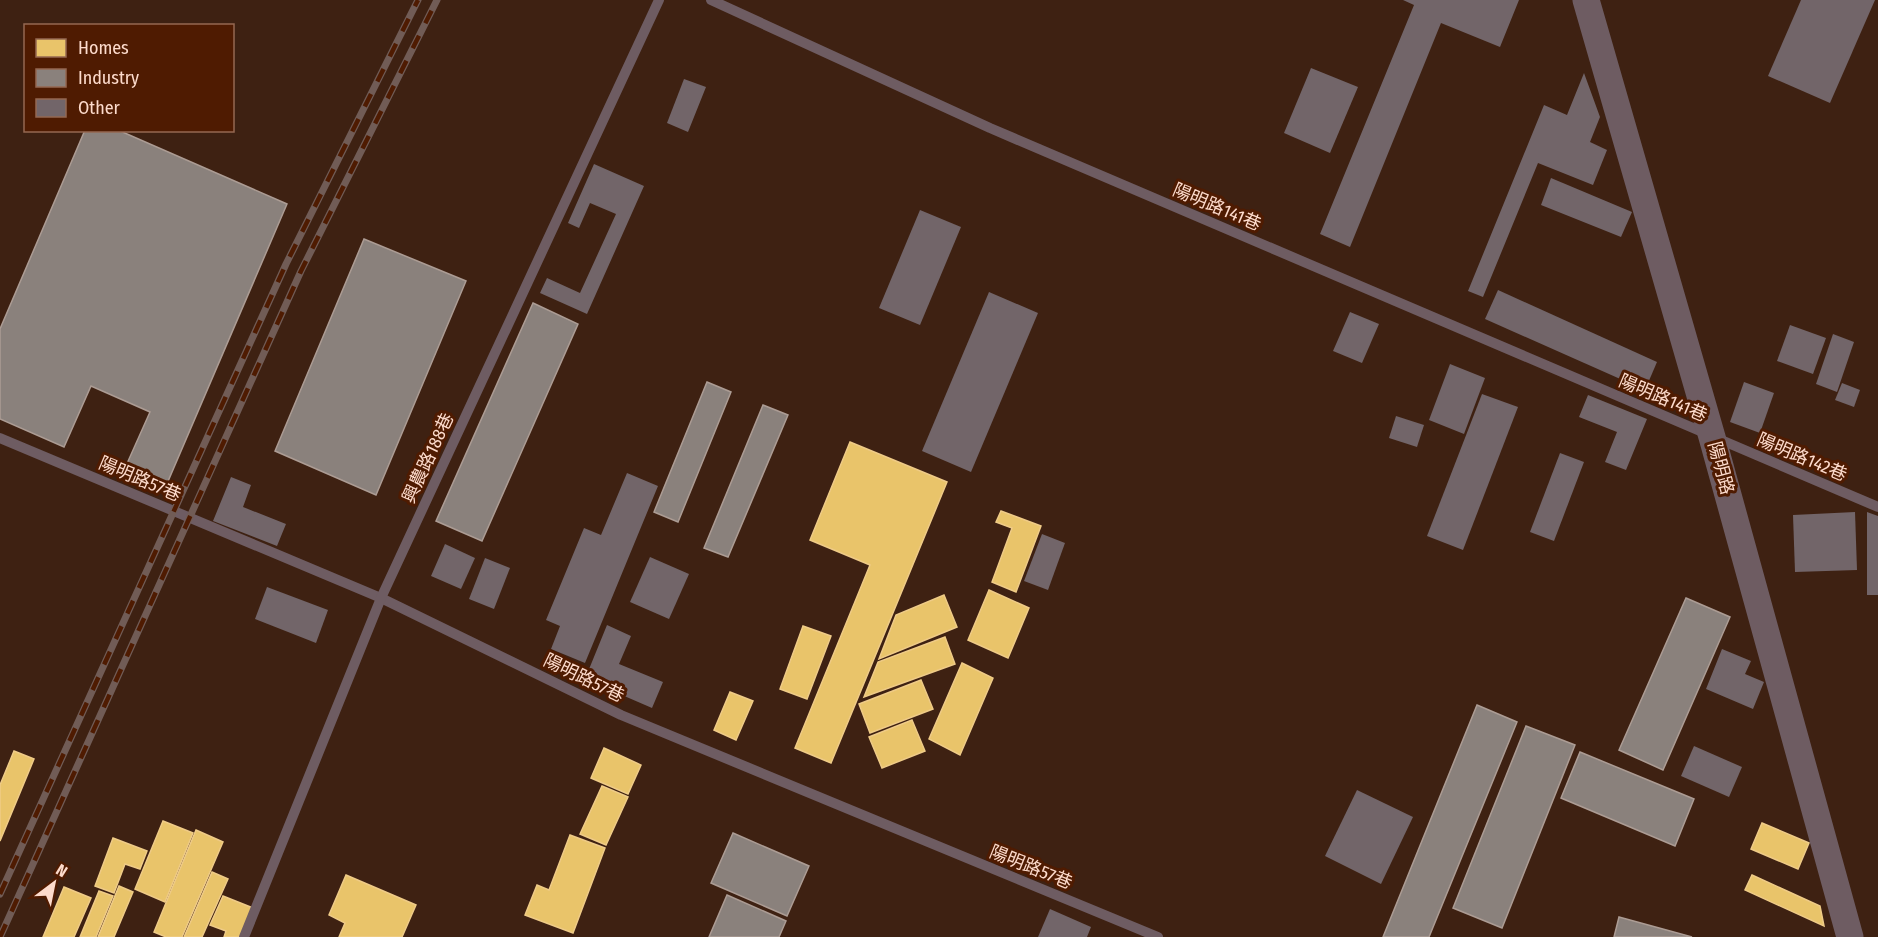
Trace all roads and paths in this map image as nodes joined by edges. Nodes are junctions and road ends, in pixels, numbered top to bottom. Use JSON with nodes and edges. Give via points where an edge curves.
{"nodes":[{"id":1,"x":659,"y":0,"type":"edge"},
{"id":2,"x":711,"y":0,"type":"edge"},
{"id":3,"x":1586,"y":0,"type":"edge"},
{"id":4,"x":1712,"y":437,"type":"junction"},
{"id":5,"x":0,"y":438,"type":"edge"},
{"id":6,"x":1878,"y":507,"type":"edge"},
{"id":7,"x":381,"y":598,"type":"junction"},
{"id":8,"x":244,"y":937,"type":"edge"},
{"id":9,"x":1158,"y":937,"type":"edge"},
{"id":10,"x":1850,"y":937,"type":"edge"}],
"edges":[{"from":1,"to":7,"type":"lane","name":"興農路188巷"},
{"from":2,"to":4,"type":"lane","name":"陽明路141巷","via":[[1001,132]]},
{"from":3,"to":4,"type":"street","name":"陽明路"},
{"from":4,"to":6,"type":"lane","name":"陽明路142巷"},
{"from":4,"to":10,"type":"street","name":"陽明路"},
{"from":5,"to":7,"type":"lane","name":"陽明路57巷"},
{"from":7,"to":8,"type":"lane","name":"興農路188巷"},
{"from":7,"to":9,"type":"lane","name":"陽明路57巷","via":[[621,715]]}]}
